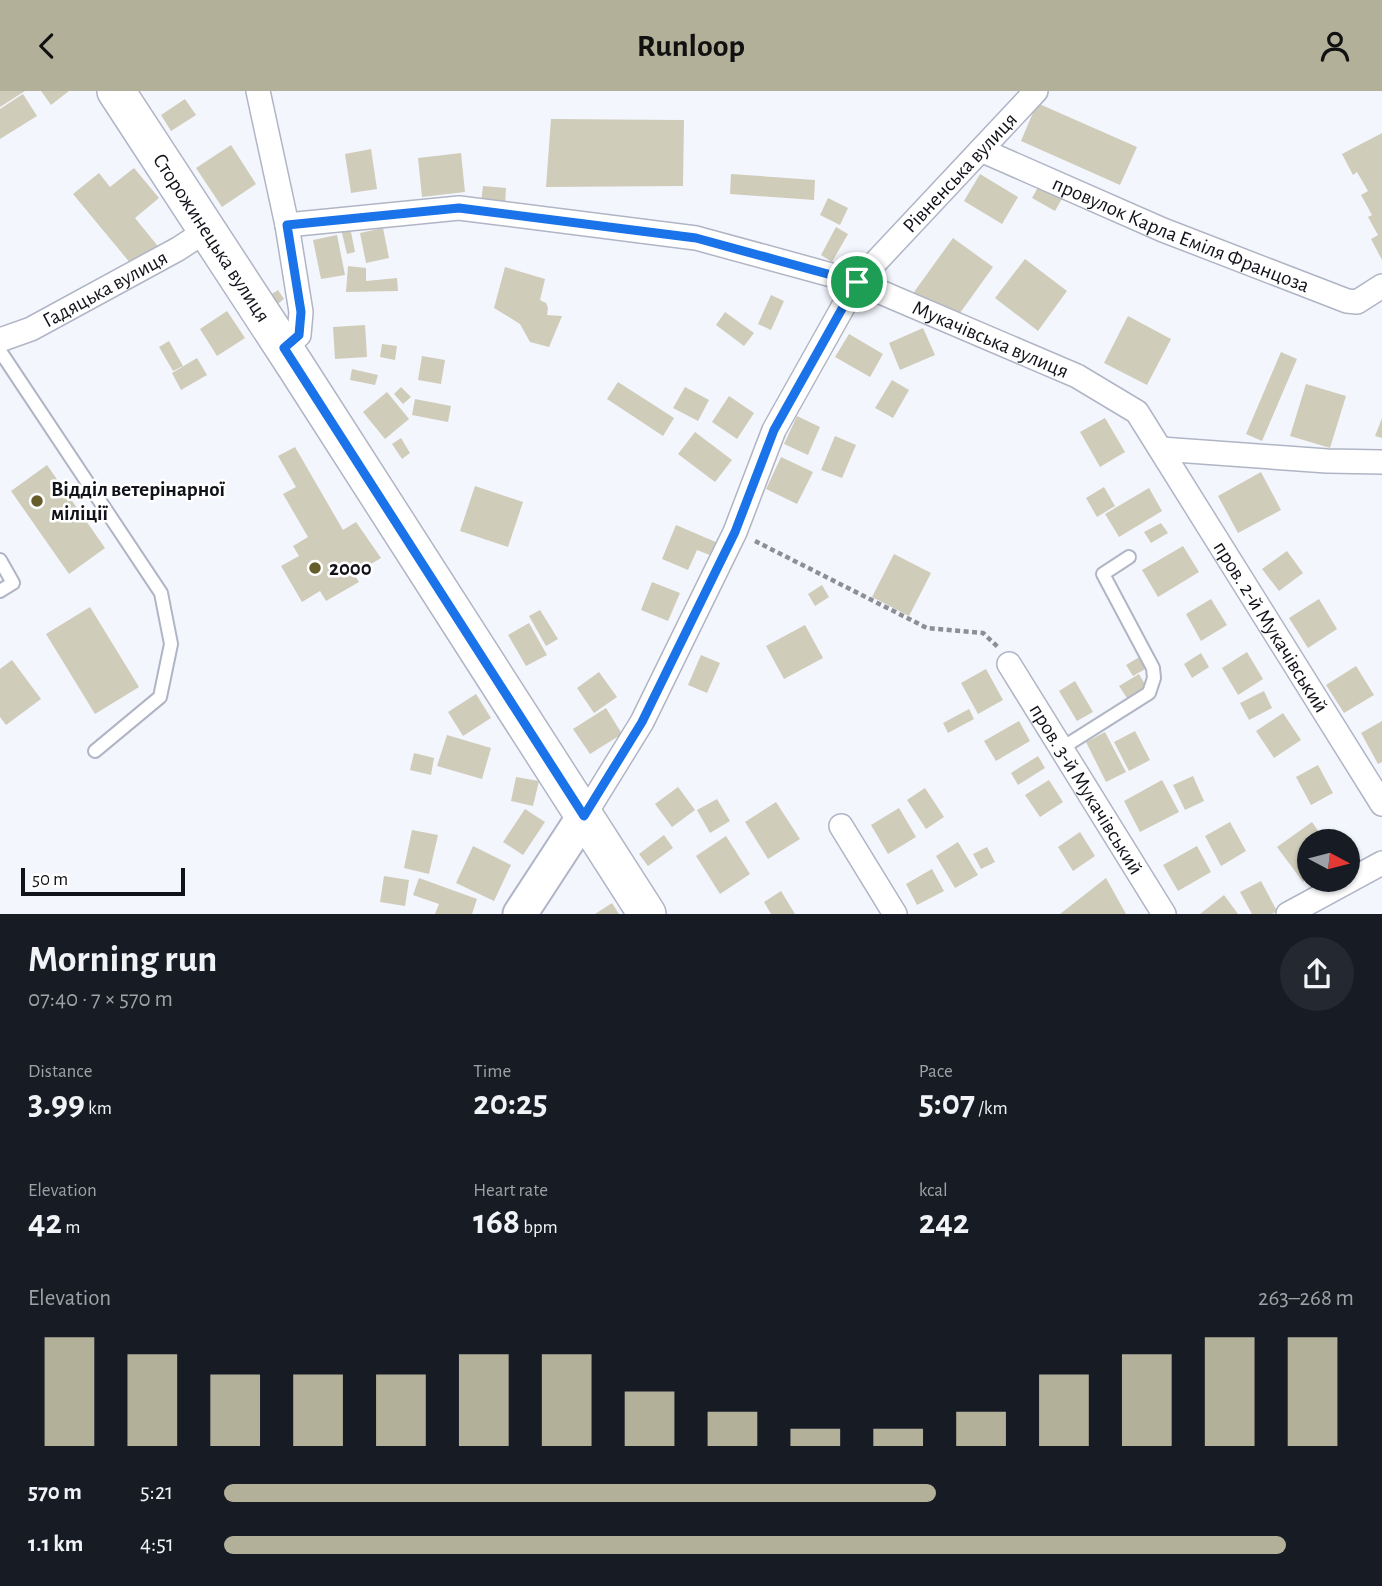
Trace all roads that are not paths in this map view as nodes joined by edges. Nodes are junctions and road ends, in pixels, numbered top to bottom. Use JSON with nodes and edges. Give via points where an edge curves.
{"nodes":[{"id":1,"x":116,"y":91,"type":"edge"},
{"id":2,"x":258,"y":91,"type":"edge"},
{"id":3,"x":1035,"y":91,"type":"edge"},
{"id":4,"x":981,"y":150,"type":"junction"},
{"id":5,"x":287,"y":225,"type":"junction"},
{"id":6,"x":207,"y":230,"type":"junction"},
{"id":7,"x":857,"y":282,"type":"junction"},
{"id":8,"x":1382,"y":286,"type":"edge"},
{"id":9,"x":0,"y":340,"type":"edge"},
{"id":10,"x":284,"y":348,"type":"junction"},
{"id":11,"x":0,"y":351,"type":"edge"},
{"id":12,"x":1161,"y":449,"type":"junction"},
{"id":13,"x":1382,"y":461,"type":"edge"},
{"id":14,"x":1129,"y":557,"type":"dead end"},
{"id":15,"x":0,"y":560,"type":"edge"},
{"id":16,"x":0,"y":591,"type":"edge"},
{"id":17,"x":1009,"y":664,"type":"road end"},
{"id":18,"x":1062,"y":748,"type":"junction"},
{"id":19,"x":95,"y":751,"type":"dead end"},
{"id":20,"x":1382,"y":804,"type":"edge"},
{"id":21,"x":584,"y":816,"type":"junction"},
{"id":22,"x":841,"y":826,"type":"dead end"},
{"id":23,"x":1382,"y":863,"type":"edge"},
{"id":24,"x":520,"y":914,"type":"edge"},
{"id":25,"x":647,"y":914,"type":"edge"},
{"id":26,"x":895,"y":914,"type":"edge"},
{"id":27,"x":1164,"y":914,"type":"edge"},
{"id":28,"x":1288,"y":914,"type":"edge"}],
"edges":[{"from":1,"to":6,"type":"main road","name":"Сторожинецька вулиця"},
{"from":2,"to":5,"type":"street"},
{"from":3,"to":4,"type":"street","name":"Рівненська вулиця"},
{"from":4,"to":7,"type":"street","name":"Рівненська вулиця"},
{"from":4,"to":8,"type":"street","name":"провулок Карла Еміля Францоза","via":[[1163,230],[1347,301],[1357,302]]},
{"from":5,"to":7,"type":"street","name":"Мукачівська вулиця","via":[[459,208],[696,238]]},
{"from":5,"to":10,"type":"street","via":[[301,312],[299,335]]},
{"from":6,"to":9,"type":"street","name":"Гадяцька вулиця","via":[[31,330]]},
{"from":6,"to":10,"type":"main road","name":"Сторожинецька вулиця"},
{"from":7,"to":12,"type":"street","name":"Мукачівська вулиця","via":[[1077,376],[1137,412]]},
{"from":7,"to":21,"type":"street","name":"Рівненська вулиця","via":[[774,430],[735,532],[642,722]]},
{"from":10,"to":21,"type":"main road","name":"Сторожинецька вулиця"},
{"from":11,"to":19,"type":"lane","via":[[161,593],[171,644],[160,697]]},
{"from":12,"to":13,"type":"street"},
{"from":12,"to":20,"type":"street","name":"пров. 2-й Мукачівський"},
{"from":14,"to":18,"type":"lane","via":[[1103,574],[1153,668],[1152,687]]},
{"from":15,"to":16,"type":"lane","via":[[13,583]]},
{"from":17,"to":18,"type":"street","name":"пров. 3-й Мукачівський"},
{"from":18,"to":27,"type":"street","name":"пров. 3-й Мукачівський"},
{"from":21,"to":24,"type":"street","name":"Рівненська вулиця"},
{"from":21,"to":25,"type":"main road","name":"Сторожинецька вулиця"},
{"from":22,"to":26,"type":"street"},
{"from":23,"to":28,"type":"street"}]}
